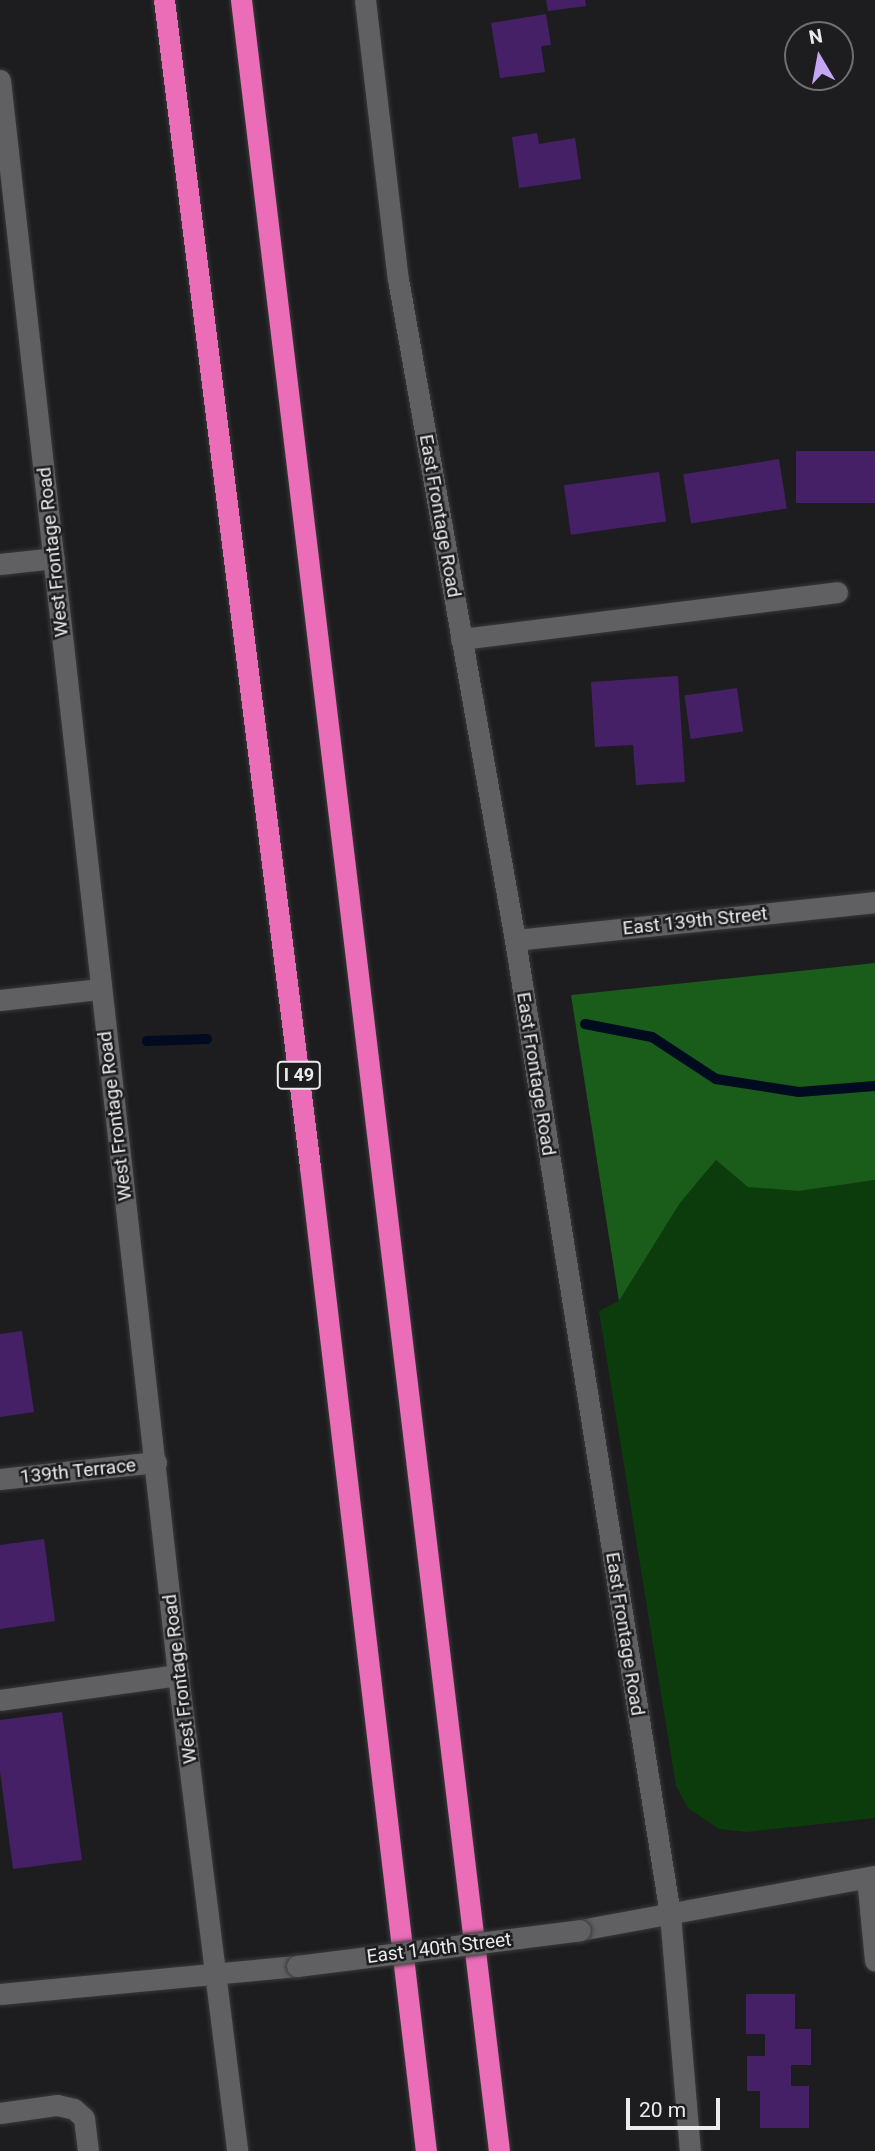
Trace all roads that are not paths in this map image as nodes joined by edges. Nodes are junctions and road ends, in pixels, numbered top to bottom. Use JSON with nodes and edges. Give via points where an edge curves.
{"nodes":[{"id":1,"x":164,"y":0,"type":"edge"},
{"id":2,"x":241,"y":0,"type":"edge"},
{"id":3,"x":365,"y":0,"type":"edge"},
{"id":4,"x":0,"y":80,"type":"edge"},
{"id":5,"x":54,"y":558,"type":"junction"},
{"id":6,"x":0,"y":564,"type":"edge"},
{"id":7,"x":837,"y":592,"type":"dead end"},
{"id":8,"x":461,"y":639,"type":"junction"},
{"id":9,"x":875,"y":902,"type":"edge"},
{"id":10,"x":515,"y":940,"type":"junction"},
{"id":11,"x":100,"y":989,"type":"junction"},
{"id":12,"x":0,"y":1000,"type":"edge"},
{"id":13,"x":156,"y":1462,"type":"junction"},
{"id":14,"x":0,"y":1479,"type":"edge"},
{"id":15,"x":178,"y":1675,"type":"junction"},
{"id":16,"x":0,"y":1700,"type":"edge"},
{"id":17,"x":871,"y":1877,"type":"edge"},
{"id":18,"x":670,"y":1914,"type":"junction"},
{"id":19,"x":875,"y":1961,"type":"edge"},
{"id":20,"x":217,"y":1974,"type":"junction"},
{"id":21,"x":0,"y":1994,"type":"edge"},
{"id":22,"x":0,"y":2113,"type":"edge"},
{"id":23,"x":88,"y":2151,"type":"edge"},
{"id":24,"x":237,"y":2151,"type":"edge"},
{"id":25,"x":426,"y":2151,"type":"edge"},
{"id":26,"x":499,"y":2151,"type":"edge"},
{"id":27,"x":690,"y":2151,"type":"edge"}],
"edges":[{"from":1,"to":25,"type":"highway","number":"I 49","via":[[310,1167]]},
{"from":2,"to":26,"type":"highway"},
{"from":3,"to":8,"type":"street","name":"East Frontage Road","via":[[398,279]]},
{"from":4,"to":5,"type":"street","name":"West Frontage Road"},
{"from":5,"to":6,"type":"street"},
{"from":5,"to":11,"type":"street","name":"West Frontage Road"},
{"from":7,"to":8,"type":"street"},
{"from":8,"to":10,"type":"street","name":"East Frontage Road"},
{"from":9,"to":10,"type":"street","name":"East 139th Street"},
{"from":10,"to":18,"type":"street","name":"East Frontage Road"},
{"from":11,"to":12,"type":"street"},
{"from":11,"to":13,"type":"street","name":"West Frontage Road"},
{"from":13,"to":14,"type":"street","name":"139th Terrace"},
{"from":13,"to":15,"type":"street","name":"West Frontage Road"},
{"from":15,"to":16,"type":"street"},
{"from":15,"to":20,"type":"street","name":"West Frontage Road"},
{"from":17,"to":18,"type":"street","name":"East 140th Street"},
{"from":17,"to":19,"type":"street"},
{"from":18,"to":20,"type":"street","name":"East 140th Street","bridge":true,"via":[[580,1930]]},
{"from":18,"to":27,"type":"street","name":"East Frontage Road"},
{"from":20,"to":21,"type":"street","name":"East 140th Street"},
{"from":20,"to":24,"type":"street","name":"West Frontage Road"},
{"from":22,"to":23,"type":"street","via":[[57,2105],[74,2109],[84,2118]]}]}
